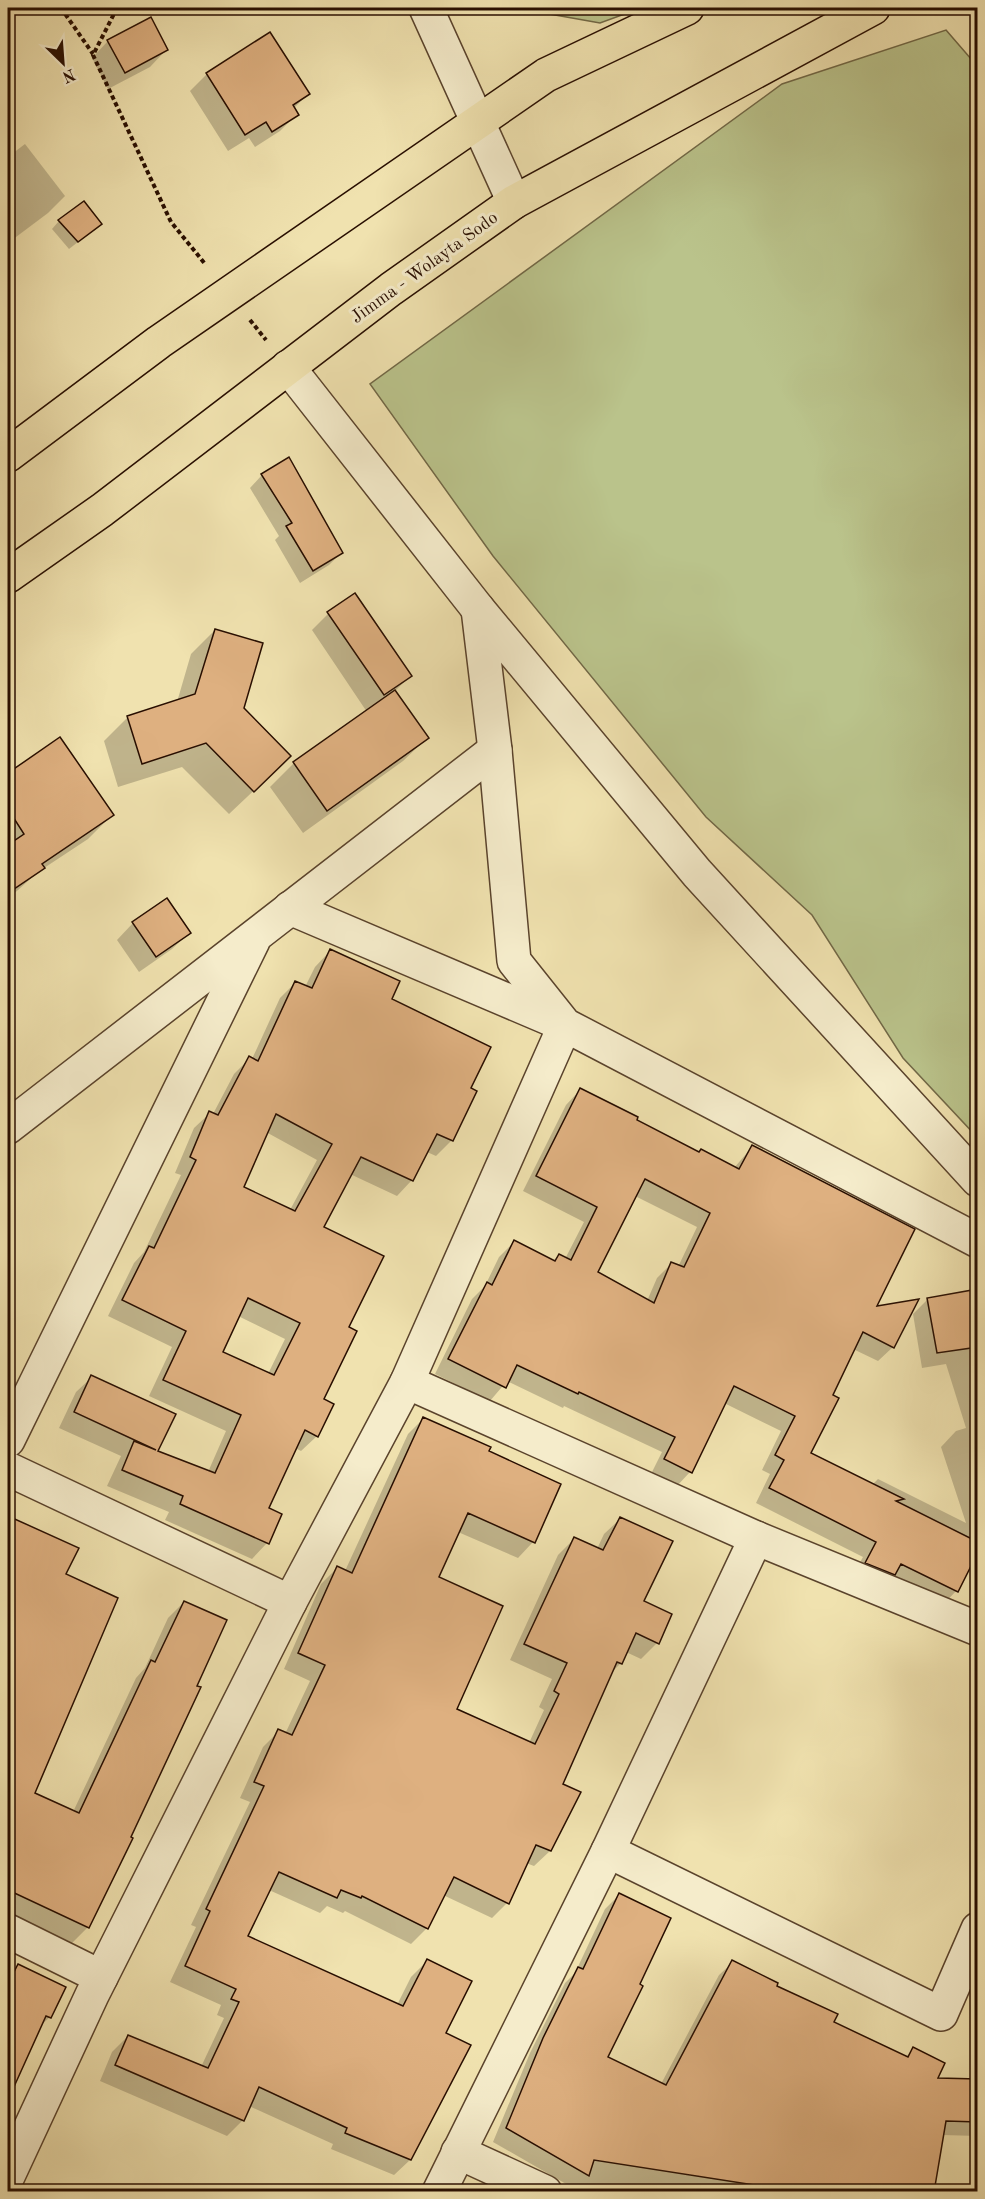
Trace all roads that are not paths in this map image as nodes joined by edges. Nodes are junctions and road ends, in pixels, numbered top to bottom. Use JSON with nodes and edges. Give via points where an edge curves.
{"nodes":[{"id":1,"x":426,"y":8,"type":"edge"},
{"id":2,"x":687,"y":8,"type":"edge"},
{"id":3,"x":873,"y":8,"type":"edge"},
{"id":4,"x":478,"y":122,"type":"junction"},
{"id":5,"x":514,"y":202,"type":"junction"},
{"id":6,"x":288,"y":367,"type":"junction"},
{"id":7,"x":8,"y":455,"type":"edge"},
{"id":8,"x":8,"y":576,"type":"edge"},
{"id":9,"x":478,"y":609,"type":"junction"},
{"id":10,"x":495,"y":750,"type":"junction"},
{"id":11,"x":290,"y":908,"type":"junction"},
{"id":12,"x":256,"y":934,"type":"junction"},
{"id":13,"x":565,"y":1025,"type":"junction"},
{"id":14,"x":8,"y":1126,"type":"edge"},
{"id":15,"x":978,"y":1180,"type":"edge"},
{"id":16,"x":978,"y":1241,"type":"edge"},
{"id":17,"x":407,"y":1382,"type":"junction"},
{"id":18,"x":8,"y":1440,"type":"edge"},
{"id":19,"x":8,"y":1469,"type":"edge"},
{"id":20,"x":756,"y":1538,"type":"junction"},
{"id":21,"x":290,"y":1602,"type":"junction"},
{"id":22,"x":978,"y":1629,"type":"edge"},
{"id":23,"x":608,"y":1851,"type":"junction"},
{"id":24,"x":978,"y":1929,"type":"edge"},
{"id":25,"x":8,"y":1931,"type":"edge"},
{"id":26,"x":101,"y":1977,"type":"junction"},
{"id":27,"x":458,"y":2152,"type":"junction"},
{"id":28,"x":8,"y":2176,"type":"edge"},
{"id":29,"x":439,"y":2192,"type":"edge"},
{"id":30,"x":545,"y":2192,"type":"edge"}],
"edges":[{"from":1,"to":4,"type":"street"},
{"from":2,"to":4,"type":"highway","via":[[546,75]]},
{"from":3,"to":5,"type":"highway","name":"Jimma - Wolayta Sodo"},
{"from":4,"to":5,"type":"street"},
{"from":4,"to":7,"type":"highway","via":[[229,294]]},
{"from":5,"to":6,"type":"highway","name":"Jimma - Wolayta Sodo"},
{"from":6,"to":8,"type":"highway","name":"Jimma - Wolayta Sodo","via":[[102,510]]},
{"from":6,"to":9,"type":"street"},
{"from":9,"to":10,"type":"street"},
{"from":9,"to":15,"type":"street","via":[[697,873]]},
{"from":10,"to":11,"type":"street"},
{"from":10,"to":13,"type":"street","via":[[514,961]]},
{"from":11,"to":12,"type":"street"},
{"from":11,"to":13,"type":"street"},
{"from":12,"to":14,"type":"street"},
{"from":12,"to":18,"type":"street"},
{"from":13,"to":16,"type":"street"},
{"from":13,"to":17,"type":"street"},
{"from":17,"to":20,"type":"street"},
{"from":17,"to":21,"type":"street"},
{"from":19,"to":21,"type":"street"},
{"from":20,"to":22,"type":"street"},
{"from":20,"to":23,"type":"street"},
{"from":21,"to":26,"type":"street"},
{"from":23,"to":24,"type":"street","via":[[941,2014]]},
{"from":23,"to":27,"type":"street"},
{"from":25,"to":26,"type":"street"},
{"from":26,"to":28,"type":"street"},
{"from":27,"to":29,"type":"street"},
{"from":27,"to":30,"type":"street"}]}
